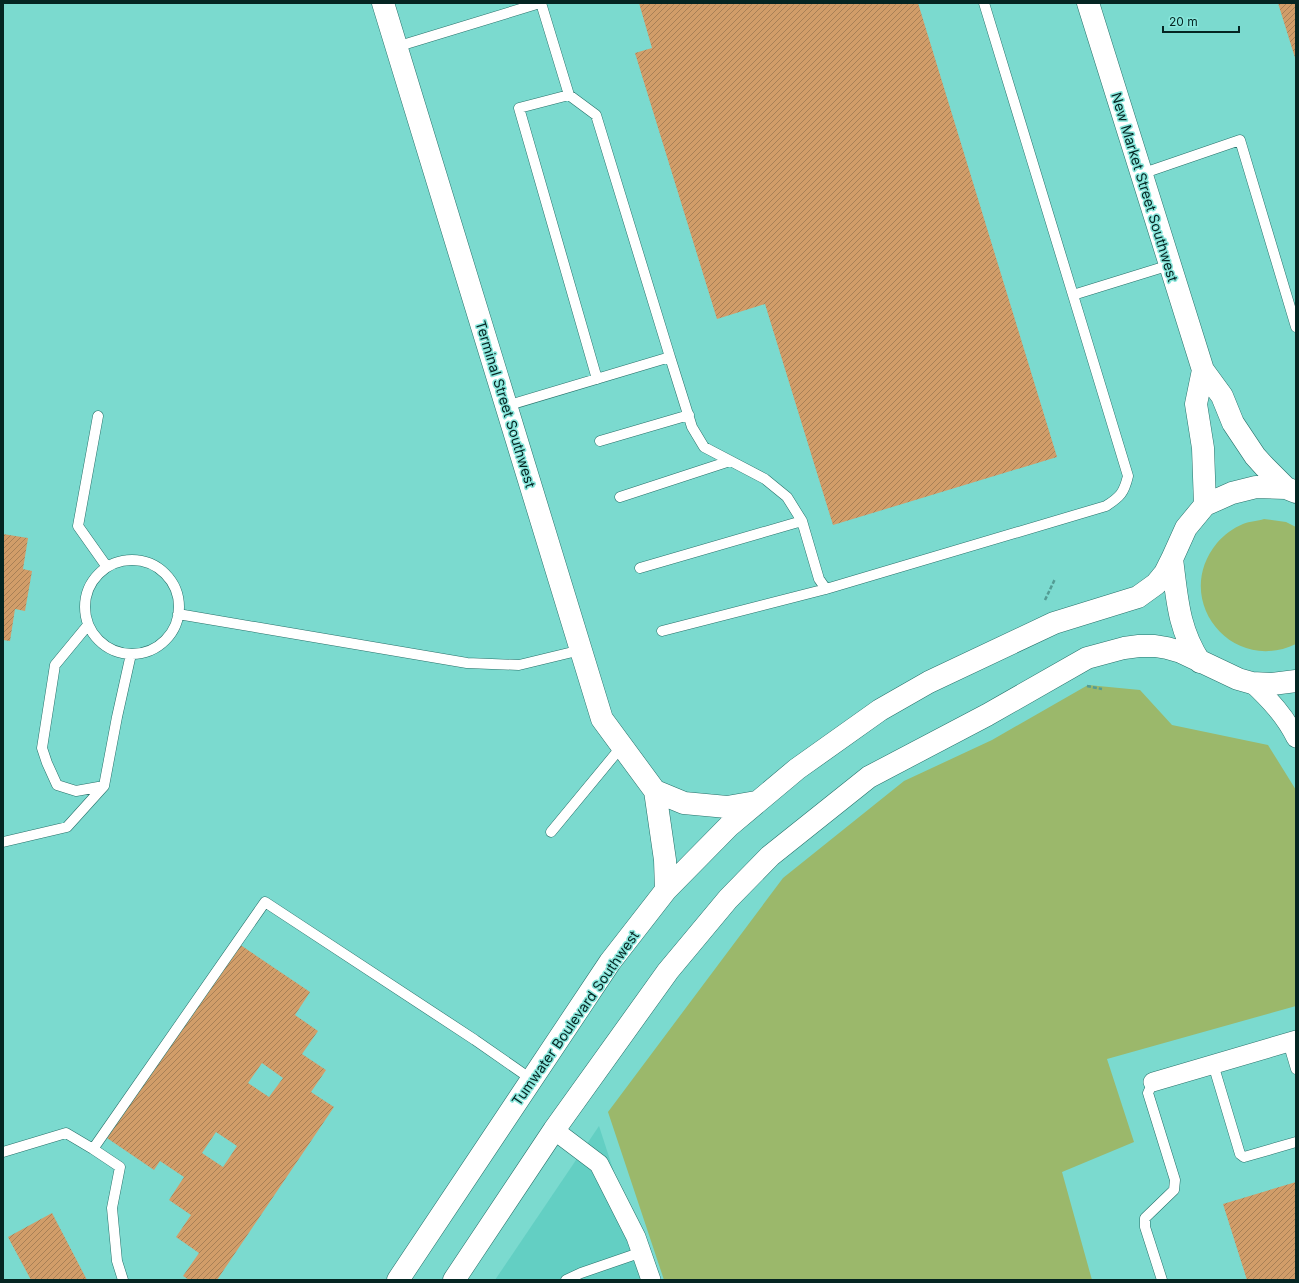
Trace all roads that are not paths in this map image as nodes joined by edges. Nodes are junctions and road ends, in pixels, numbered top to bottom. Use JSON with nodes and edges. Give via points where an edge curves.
{"nodes":[{"id":1,"x":383,"y":3,"type":"edge"},
{"id":2,"x":541,"y":3,"type":"edge"},
{"id":3,"x":984,"y":3,"type":"edge"},
{"id":4,"x":1088,"y":3,"type":"edge"},
{"id":5,"x":396,"y":47,"type":"junction"},
{"id":6,"x":569,"y":95,"type":"junction"},
{"id":7,"x":1141,"y":174,"type":"junction"},
{"id":8,"x":1170,"y":265,"type":"junction"},
{"id":9,"x":1073,"y":295,"type":"junction"},
{"id":10,"x":1296,"y":327,"type":"edge"},
{"id":11,"x":670,"y":357,"type":"junction"},
{"id":12,"x":1203,"y":370,"type":"junction"},
{"id":13,"x":598,"y":379,"type":"junction"},
{"id":14,"x":506,"y":406,"type":"junction"},
{"id":15,"x":688,"y":415,"type":"junction"},
{"id":16,"x":98,"y":416,"type":"dead end"},
{"id":17,"x":600,"y":441,"type":"dead end"},
{"id":18,"x":730,"y":461,"type":"junction"},
{"id":19,"x":1291,"y":490,"type":"edge"},
{"id":20,"x":620,"y":497,"type":"dead end"},
{"id":21,"x":1206,"y":505,"type":"junction"},
{"id":22,"x":802,"y":522,"type":"junction"},
{"id":23,"x":1172,"y":559,"type":"junction"},
{"id":24,"x":107,"y":567,"type":"junction"},
{"id":25,"x":640,"y":568,"type":"dead end"},
{"id":26,"x":826,"y":589,"type":"junction"},
{"id":27,"x":178,"y":614,"type":"junction"},
{"id":28,"x":88,"y":626,"type":"junction"},
{"id":29,"x":662,"y":631,"type":"dead end"},
{"id":30,"x":581,"y":650,"type":"junction"},
{"id":31,"x":131,"y":654,"type":"junction"},
{"id":32,"x":1200,"y":662,"type":"junction"},
{"id":33,"x":1296,"y":681,"type":"edge"},
{"id":34,"x":1252,"y":683,"type":"junction"},
{"id":35,"x":1296,"y":738,"type":"edge"},
{"id":36,"x":622,"y":746,"type":"junction"},
{"id":37,"x":104,"y":786,"type":"junction"},
{"id":38,"x":655,"y":791,"type":"junction"},
{"id":39,"x":758,"y":801,"type":"junction"},
{"id":40,"x":551,"y":832,"type":"dead end"},
{"id":41,"x":3,"y":842,"type":"edge"},
{"id":42,"x":666,"y":890,"type":"junction"},
{"id":43,"x":1292,"y":1041,"type":"edge"},
{"id":44,"x":1213,"y":1064,"type":"junction"},
{"id":45,"x":1296,"y":1069,"type":"edge"},
{"id":46,"x":532,"y":1080,"type":"junction"},
{"id":47,"x":1153,"y":1082,"type":"joint"},
{"id":48,"x":554,"y":1130,"type":"junction"},
{"id":49,"x":1296,"y":1142,"type":"edge"},
{"id":50,"x":93,"y":1149,"type":"junction"},
{"id":51,"x":3,"y":1152,"type":"edge"},
{"id":52,"x":642,"y":1252,"type":"junction"},
{"id":53,"x":123,"y":1280,"type":"edge"},
{"id":54,"x":398,"y":1280,"type":"edge"},
{"id":55,"x":454,"y":1280,"type":"edge"},
{"id":56,"x":566,"y":1280,"type":"edge"},
{"id":57,"x":651,"y":1280,"type":"edge"},
{"id":58,"x":1162,"y":1280,"type":"edge"}],
"edges":[{"from":1,"to":5,"type":"main road","name":"Terminal Street Southwest"},
{"from":2,"to":5,"type":"lane"},
{"from":2,"to":6,"type":"lane"},
{"from":3,"to":9,"type":"lane"},
{"from":4,"to":7,"type":"main road","name":"New Market Street Southwest"},
{"from":5,"to":14,"type":"main road","name":"Terminal Street Southwest"},
{"from":6,"to":11,"type":"lane","via":[[596,114]]},
{"from":6,"to":13,"type":"lane","via":[[519,108]]},
{"from":7,"to":8,"type":"main road","name":"New Market Street Southwest"},
{"from":7,"to":10,"type":"lane","via":[[1240,140]]},
{"from":8,"to":9,"type":"lane"},
{"from":8,"to":12,"type":"main road","name":"New Market Street Southwest"},
{"from":9,"to":26,"type":"lane","via":[[1128,476],[1119,498],[1106,506]]},
{"from":11,"to":13,"type":"lane"},
{"from":11,"to":15,"type":"lane"},
{"from":12,"to":19,"type":"main road","name":"New Market Street Southwest","via":[[1222,396],[1233,423],[1255,456]]},
{"from":12,"to":21,"type":"main road","name":"New Market Street Southwest","via":[[1196,404],[1203,448]]},
{"from":13,"to":14,"type":"lane"},
{"from":14,"to":30,"type":"main road","name":"Terminal Street Southwest"},
{"from":15,"to":17,"type":"lane"},
{"from":15,"to":18,"type":"lane","via":[[704,447]]},
{"from":16,"to":24,"type":"lane","via":[[78,526]]},
{"from":18,"to":20,"type":"lane"},
{"from":18,"to":22,"type":"lane","via":[[764,479],[787,498]]},
{"from":19,"to":21,"type":"main road","via":[[1256,487],[1232,493]]},
{"from":21,"to":23,"type":"main road","name":"Tumwater Boulevard Southwest","via":[[1186,528]]},
{"from":22,"to":25,"type":"lane"},
{"from":22,"to":26,"type":"lane","via":[[819,579]]},
{"from":23,"to":32,"type":"main road","via":[[1180,615],[1188,642]]},
{"from":23,"to":39,"type":"main road","name":"Tumwater Boulevard Southwest","via":[[1156,584],[1138,597],[1054,623],[929,682],[880,710],[797,769]]},
{"from":24,"to":27,"type":"lane","via":[[133,560],[146,562],[158,568],[168,576],[175,588],[179,601]]},
{"from":24,"to":28,"type":"lane","via":[[97,575],[85,599]]},
{"from":26,"to":29,"type":"lane"},
{"from":27,"to":30,"type":"lane","via":[[467,663],[519,665]]},
{"from":27,"to":31,"type":"lane","via":[[167,638],[156,647]]},
{"from":28,"to":31,"type":"lane","via":[[106,646],[118,652]]},
{"from":28,"to":37,"type":"lane","via":[[55,665],[42,748],[56,785],[76,791]]},
{"from":30,"to":36,"type":"main road","name":"Terminal Street Southwest","via":[[602,719]]},
{"from":31,"to":37,"type":"lane"},
{"from":32,"to":34,"type":"main road"},
{"from":32,"to":48,"type":"main road","via":[[1180,652],[1155,646],[1139,646],[1087,658],[987,715],[869,777],[770,856],[728,899],[668,971]]},
{"from":33,"to":34,"type":"main road"},
{"from":34,"to":35,"type":"street","via":[[1285,718]]},
{"from":36,"to":38,"type":"main road","name":"Terminal Street Southwest"},
{"from":36,"to":40,"type":"lane"},
{"from":37,"to":41,"type":"lane","via":[[67,827]]},
{"from":38,"to":39,"type":"main road","via":[[684,803],[727,807]]},
{"from":38,"to":42,"type":"main road","name":"Terminal Street Southwest","via":[[665,860]]},
{"from":39,"to":42,"type":"main road","name":"Tumwater Boulevard Southwest","via":[[729,826]]},
{"from":42,"to":46,"type":"main road","name":"Tumwater Boulevard Southwest","via":[[610,962]]},
{"from":43,"to":44,"type":"street"},
{"from":43,"to":45,"type":"lane"},
{"from":44,"to":47,"type":"street"},
{"from":44,"to":49,"type":"lane","via":[[1240,1154],[1244,1157]]},
{"from":46,"to":50,"type":"lane","via":[[265,902]]},
{"from":46,"to":54,"type":"main road","name":"Tumwater Boulevard Southwest"},
{"from":47,"to":58,"type":"lane","via":[[1148,1093],[1175,1180],[1174,1190],[1145,1218],[1145,1227]]},
{"from":48,"to":52,"type":"street","via":[[599,1164]]},
{"from":48,"to":55,"type":"main road"},
{"from":50,"to":51,"type":"lane","via":[[66,1133]]},
{"from":50,"to":53,"type":"lane","via":[[120,1168],[112,1208],[117,1262]]},
{"from":52,"to":56,"type":"lane","via":[[581,1272]]},
{"from":52,"to":57,"type":"street"}]}
